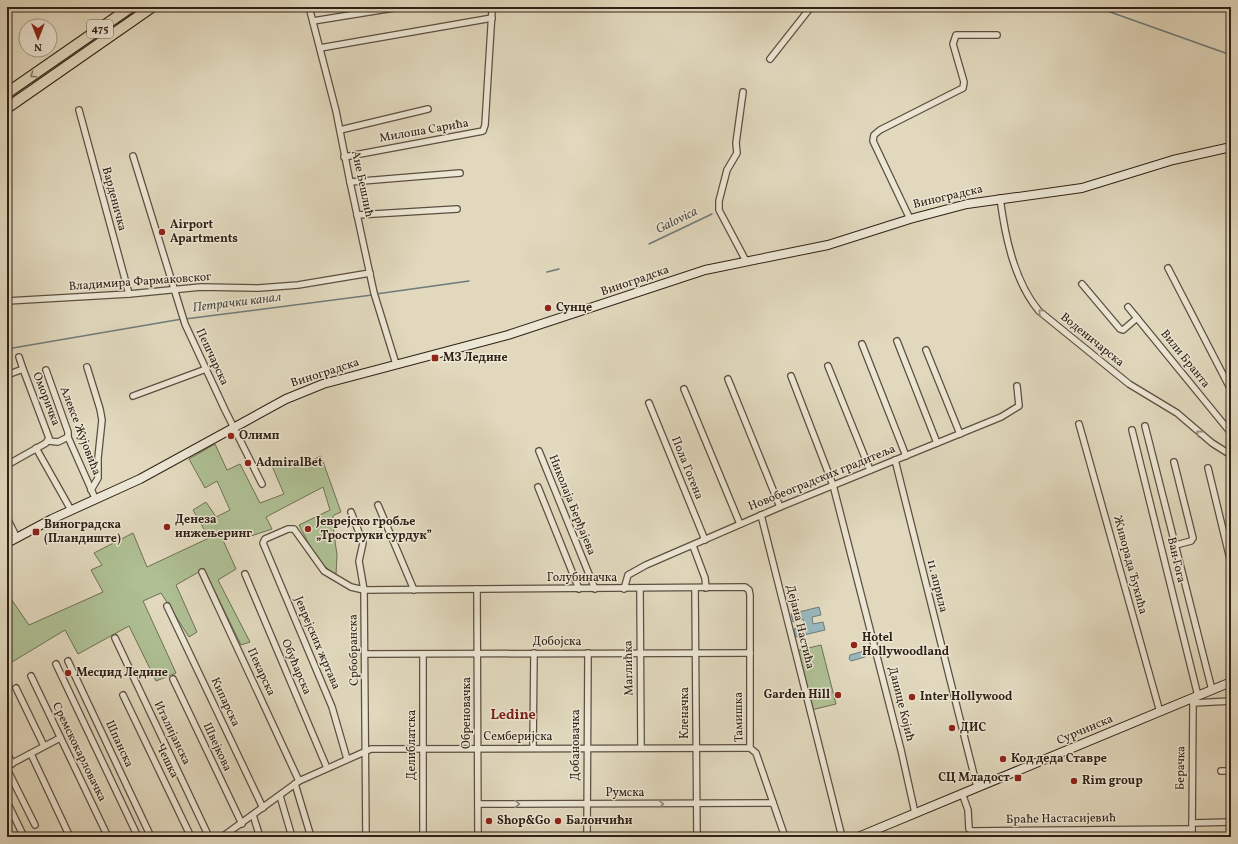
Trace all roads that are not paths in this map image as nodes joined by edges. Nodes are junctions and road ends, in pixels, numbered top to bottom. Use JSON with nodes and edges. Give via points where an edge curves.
{"nodes":[{"id":1,"x":131,"y":7,"type":"edge"},
{"id":2,"x":152,"y":7,"type":"edge"},
{"id":3,"x":309,"y":7,"type":"edge"},
{"id":4,"x":400,"y":7,"type":"edge"},
{"id":5,"x":811,"y":7,"type":"edge"},
{"id":6,"x":492,"y":11,"type":"dead end"},
{"id":7,"x":492,"y":18,"type":"junction"},
{"id":8,"x":313,"y":21,"type":"junction"},
{"id":9,"x":996,"y":35,"type":"dead end"},
{"id":10,"x":320,"y":48,"type":"junction"},
{"id":11,"x":770,"y":59,"type":"dead end"},
{"id":12,"x":743,"y":92,"type":"dead end"},
{"id":13,"x":7,"y":93,"type":"edge"},
{"id":14,"x":7,"y":108,"type":"edge"},
{"id":15,"x":428,"y":109,"type":"dead end"},
{"id":16,"x":78,"y":110,"type":"dead end"},
{"id":17,"x":340,"y":130,"type":"junction"},
{"id":18,"x":1231,"y":147,"type":"edge"},
{"id":19,"x":133,"y":156,"type":"dead end"},
{"id":20,"x":344,"y":157,"type":"junction"},
{"id":21,"x":460,"y":173,"type":"dead end"},
{"id":22,"x":350,"y":182,"type":"junction"},
{"id":23,"x":1000,"y":198,"type":"junction"},
{"id":24,"x":457,"y":209,"type":"dead end"},
{"id":25,"x":357,"y":215,"type":"junction"},
{"id":26,"x":910,"y":219,"type":"junction"},
{"id":27,"x":1231,"y":258,"type":"edge"},
{"id":28,"x":746,"y":261,"type":"junction"},
{"id":29,"x":1231,"y":265,"type":"edge"},
{"id":30,"x":1168,"y":268,"type":"dead end"},
{"id":31,"x":370,"y":273,"type":"junction"},
{"id":32,"x":1082,"y":284,"type":"dead end"},
{"id":33,"x":173,"y":290,"type":"junction"},
{"id":34,"x":129,"y":294,"type":"junction"},
{"id":35,"x":7,"y":301,"type":"edge"},
{"id":36,"x":1128,"y":307,"type":"dead end"},
{"id":37,"x":1137,"y":318,"type":"junction"},
{"id":38,"x":897,"y":341,"type":"dead end"},
{"id":39,"x":862,"y":344,"type":"dead end"},
{"id":40,"x":926,"y":350,"type":"dead end"},
{"id":41,"x":19,"y":357,"type":"dead end"},
{"id":42,"x":396,"y":364,"type":"junction"},
{"id":43,"x":828,"y":366,"type":"dead end"},
{"id":44,"x":87,"y":367,"type":"dead end"},
{"id":45,"x":23,"y":369,"type":"junction"},
{"id":46,"x":206,"y":369,"type":"junction"},
{"id":47,"x":46,"y":370,"type":"dead end"},
{"id":48,"x":7,"y":375,"type":"edge"},
{"id":49,"x":791,"y":376,"type":"dead end"},
{"id":50,"x":728,"y":380,"type":"dead end"},
{"id":51,"x":1017,"y":386,"type":"dead end"},
{"id":52,"x":684,"y":389,"type":"dead end"},
{"id":53,"x":1231,"y":390,"type":"edge"},
{"id":54,"x":133,"y":396,"type":"dead end"},
{"id":55,"x":649,"y":403,"type":"dead end"},
{"id":56,"x":1080,"y":424,"type":"dead end"},
{"id":57,"x":1145,"y":426,"type":"dead end"},
{"id":58,"x":234,"y":428,"type":"junction"},
{"id":59,"x":1132,"y":430,"type":"dead end"},
{"id":60,"x":1231,"y":433,"type":"edge"},
{"id":61,"x":960,"y":434,"type":"junction"},
{"id":62,"x":68,"y":438,"type":"junction"},
{"id":63,"x":48,"y":441,"type":"junction"},
{"id":64,"x":937,"y":443,"type":"junction"},
{"id":65,"x":36,"y":448,"type":"junction"},
{"id":66,"x":539,"y":451,"type":"dead end"},
{"id":67,"x":1231,"y":455,"type":"edge"},
{"id":68,"x":906,"y":456,"type":"junction"},
{"id":69,"x":895,"y":460,"type":"junction"},
{"id":70,"x":1174,"y":462,"type":"dead end"},
{"id":71,"x":7,"y":465,"type":"edge"},
{"id":72,"x":1208,"y":468,"type":"dead end"},
{"id":73,"x":870,"y":470,"type":"junction"},
{"id":74,"x":262,"y":484,"type":"dead end"},
{"id":75,"x":833,"y":485,"type":"junction"},
{"id":76,"x":538,"y":487,"type":"dead end"},
{"id":77,"x":91,"y":490,"type":"junction"},
{"id":78,"x":95,"y":498,"type":"junction"},
{"id":79,"x":378,"y":505,"type":"dead end"},
{"id":80,"x":780,"y":506,"type":"junction"},
{"id":81,"x":71,"y":510,"type":"junction"},
{"id":82,"x":351,"y":512,"type":"dead end"},
{"id":83,"x":761,"y":515,"type":"junction"},
{"id":84,"x":7,"y":518,"type":"edge"},
{"id":85,"x":740,"y":524,"type":"junction"},
{"id":86,"x":16,"y":538,"type":"junction"},
{"id":87,"x":706,"y":540,"type":"junction"},
{"id":88,"x":7,"y":544,"type":"edge"},
{"id":89,"x":1176,"y":545,"type":"junction"},
{"id":90,"x":693,"y":546,"type":"junction"},
{"id":91,"x":1231,"y":563,"type":"edge"},
{"id":92,"x":202,"y":572,"type":"dead end"},
{"id":93,"x":245,"y":574,"type":"dead end"},
{"id":94,"x":640,"y":588,"type":"junction"},
{"id":95,"x":696,"y":588,"type":"junction"},
{"id":96,"x":706,"y":588,"type":"junction"},
{"id":97,"x":579,"y":589,"type":"junction"},
{"id":98,"x":595,"y":589,"type":"junction"},
{"id":99,"x":624,"y":589,"type":"junction"},
{"id":100,"x":364,"y":590,"type":"junction"},
{"id":101,"x":414,"y":590,"type":"junction"},
{"id":102,"x":477,"y":590,"type":"junction"},
{"id":103,"x":749,"y":590,"type":"joint"},
{"id":104,"x":167,"y":606,"type":"dead end"},
{"id":105,"x":114,"y":638,"type":"dead end"},
{"id":106,"x":534,"y":653,"type":"junction"},
{"id":107,"x":588,"y":653,"type":"junction"},
{"id":108,"x":640,"y":653,"type":"junction"},
{"id":109,"x":696,"y":653,"type":"junction"},
{"id":110,"x":750,"y":653,"type":"junction"},
{"id":111,"x":365,"y":654,"type":"junction"},
{"id":112,"x":423,"y":654,"type":"junction"},
{"id":113,"x":478,"y":654,"type":"junction"},
{"id":114,"x":68,"y":661,"type":"dead end"},
{"id":115,"x":56,"y":664,"type":"dead end"},
{"id":116,"x":31,"y":676,"type":"dead end"},
{"id":117,"x":173,"y":679,"type":"dead end"},
{"id":118,"x":1231,"y":682,"type":"edge"},
{"id":119,"x":16,"y":688,"type":"dead end"},
{"id":120,"x":1212,"y":690,"type":"junction"},
{"id":121,"x":122,"y":695,"type":"dead end"},
{"id":122,"x":1194,"y":699,"type":"junction"},
{"id":123,"x":1231,"y":701,"type":"edge"},
{"id":124,"x":1160,"y":712,"type":"junction"},
{"id":125,"x":60,"y":738,"type":"junction"},
{"id":126,"x":44,"y":746,"type":"junction"},
{"id":127,"x":423,"y":748,"type":"junction"},
{"id":128,"x":533,"y":748,"type":"junction"},
{"id":129,"x":588,"y":748,"type":"junction"},
{"id":130,"x":641,"y":748,"type":"junction"},
{"id":131,"x":696,"y":748,"type":"junction"},
{"id":132,"x":750,"y":748,"type":"junction"},
{"id":133,"x":478,"y":749,"type":"junction"},
{"id":134,"x":366,"y":751,"type":"junction"},
{"id":135,"x":7,"y":753,"type":"edge"},
{"id":136,"x":31,"y":754,"type":"junction"},
{"id":137,"x":347,"y":759,"type":"junction"},
{"id":138,"x":9,"y":766,"type":"edge"},
{"id":139,"x":327,"y":768,"type":"junction"},
{"id":140,"x":1221,"y":771,"type":"dead end"},
{"id":141,"x":1231,"y":771,"type":"edge"},
{"id":142,"x":297,"y":783,"type":"junction"},
{"id":143,"x":977,"y":787,"type":"junction"},
{"id":144,"x":962,"y":793,"type":"junction"},
{"id":145,"x":280,"y":796,"type":"junction"},
{"id":146,"x":773,"y":803,"type":"junction"},
{"id":147,"x":478,"y":804,"type":"junction"},
{"id":148,"x":587,"y":804,"type":"junction"},
{"id":149,"x":696,"y":804,"type":"junction"},
{"id":150,"x":9,"y":806,"type":"dead end"},
{"id":151,"x":263,"y":808,"type":"junction"},
{"id":152,"x":915,"y":813,"type":"junction"},
{"id":153,"x":253,"y":815,"type":"junction"},
{"id":154,"x":1231,"y":822,"type":"edge"},
{"id":155,"x":242,"y":824,"type":"junction"},
{"id":156,"x":35,"y":825,"type":"dead end"},
{"id":157,"x":1192,"y":826,"type":"junction"},
{"id":158,"x":24,"y":837,"type":"edge"},
{"id":159,"x":70,"y":837,"type":"edge"},
{"id":160,"x":108,"y":837,"type":"edge"},
{"id":161,"x":138,"y":837,"type":"edge"},
{"id":162,"x":151,"y":837,"type":"edge"},
{"id":163,"x":191,"y":837,"type":"edge"},
{"id":164,"x":209,"y":837,"type":"edge"},
{"id":165,"x":222,"y":837,"type":"edge"},
{"id":166,"x":260,"y":837,"type":"edge"},
{"id":167,"x":292,"y":837,"type":"edge"},
{"id":168,"x":311,"y":837,"type":"edge"},
{"id":169,"x":366,"y":837,"type":"edge"},
{"id":170,"x":423,"y":837,"type":"edge"},
{"id":171,"x":478,"y":837,"type":"edge"},
{"id":172,"x":587,"y":837,"type":"edge"},
{"id":173,"x":697,"y":837,"type":"edge"},
{"id":174,"x":785,"y":837,"type":"edge"},
{"id":175,"x":842,"y":837,"type":"edge"},
{"id":176,"x":858,"y":837,"type":"edge"},
{"id":177,"x":1192,"y":837,"type":"edge"}],
"edges":[{"from":1,"to":13,"type":"highway","number":"475","one_way":true},
{"from":2,"to":14,"type":"highway","number":"475"},
{"from":3,"to":8,"type":"street","name":"Ане Бешлић"},
{"from":4,"to":8,"type":"street"},
{"from":5,"to":11,"type":"street"},
{"from":6,"to":7,"type":"street","name":"Милоша Сарића"},
{"from":7,"to":10,"type":"street"},
{"from":7,"to":20,"type":"street","name":"Милоша Сарића","via":[[485,125],[482,131]]},
{"from":8,"to":10,"type":"street","name":"Ане Бешлић"},
{"from":9,"to":26,"type":"street","via":[[956,35],[953,44],[964,82],[963,88],[874,135],[874,141]]},
{"from":10,"to":17,"type":"street","name":"Ане Бешлић"},
{"from":12,"to":28,"type":"street","via":[[737,153],[727,170],[719,210]]},
{"from":15,"to":17,"type":"street"},
{"from":16,"to":34,"type":"street","name":"Варденичка"},
{"from":17,"to":20,"type":"street","name":"Ане Бешлић"},
{"from":18,"to":23,"type":"street","name":"Виноградска","via":[[1173,160],[1082,188]]},
{"from":19,"to":33,"type":"street","name":"Пешчарска"},
{"from":20,"to":22,"type":"street","name":"Ане Бешлић"},
{"from":21,"to":22,"type":"street"},
{"from":22,"to":25,"type":"street","name":"Ане Бешлић"},
{"from":23,"to":26,"type":"street","name":"Виноградска"},
{"from":67,"to":23,"type":"street","name":"Воденичарска","one_way":true,"via":[[1212,443],[1171,409],[1129,384],[1039,311],[1030,299],[1017,271],[1007,238]]},
{"from":24,"to":25,"type":"street"},
{"from":25,"to":31,"type":"street","name":"Ане Бешлић"},
{"from":26,"to":28,"type":"street","name":"Виноградска","via":[[822,246]]},
{"from":27,"to":29,"type":"street"},
{"from":28,"to":42,"type":"street","name":"Виноградска","via":[[681,277],[508,335]]},
{"from":30,"to":53,"type":"street"},
{"from":31,"to":33,"type":"street","name":"Владимира Фармаковског","via":[[270,288],[201,287]]},
{"from":31,"to":42,"type":"street","name":"Ане Бешлић"},
{"from":32,"to":37,"type":"street","via":[[1121,330]]},
{"from":33,"to":34,"type":"street","name":"Владимира Фармаковског"},
{"from":33,"to":46,"type":"street","name":"Пешчарска","via":[[181,315]]},
{"from":34,"to":35,"type":"street","name":"Владимира Фармаковског"},
{"from":36,"to":37,"type":"street","name":"Вили Бранта"},
{"from":37,"to":60,"type":"street","name":"Вили Бранта"},
{"from":38,"to":64,"type":"street"},
{"from":39,"to":68,"type":"street"},
{"from":40,"to":61,"type":"street"},
{"from":41,"to":45,"type":"street"},
{"from":42,"to":58,"type":"street","name":"Виноградска","via":[[334,380],[301,392]]},
{"from":43,"to":73,"type":"street"},
{"from":44,"to":77,"type":"street","via":[[102,420],[98,478]]},
{"from":45,"to":48,"type":"street","name":"Оморичка"},
{"from":45,"to":63,"type":"street","name":"Оморичка","via":[[48,434]]},
{"from":46,"to":54,"type":"street"},
{"from":46,"to":58,"type":"street","name":"Пешчарска"},
{"from":47,"to":62,"type":"street","name":"Алексе Жујовића"},
{"from":49,"to":75,"type":"street","name":"Данице Којић"},
{"from":50,"to":80,"type":"street"},
{"from":51,"to":61,"type":"street","name":"Новобеоградских градитеља","via":[[1019,406],[1001,417]]},
{"from":52,"to":85,"type":"street"},
{"from":55,"to":87,"type":"street","name":"Пола Гогена"},
{"from":56,"to":124,"type":"street","name":"Живорада Ђукића"},
{"from":57,"to":89,"type":"street"},
{"from":58,"to":74,"type":"street","name":"Пешчарска"},
{"from":58,"to":78,"type":"street","name":"Виноградска","via":[[140,479]]},
{"from":59,"to":122,"type":"street","name":"Ван Гога"},
{"from":61,"to":64,"type":"street","name":"Новобеоградских градитеља"},
{"from":62,"to":63,"type":"street","via":[[58,442]]},
{"from":62,"to":77,"type":"street","name":"Алексе Жујовића"},
{"from":63,"to":65,"type":"street","name":"Оморичка"},
{"from":64,"to":68,"type":"street","name":"Новобеоградских градитеља"},
{"from":65,"to":71,"type":"street","name":"Оморичка"},
{"from":65,"to":81,"type":"street"},
{"from":66,"to":98,"type":"street","name":"Николаја Берђајева"},
{"from":68,"to":69,"type":"street","name":"Новобеоградских градитеља"},
{"from":69,"to":73,"type":"street","name":"Новобеоградских градитеља"},
{"from":69,"to":143,"type":"street","name":"11. априла"},
{"from":70,"to":89,"type":"street","via":[[1193,538],[1192,541]]},
{"from":72,"to":91,"type":"street"},
{"from":73,"to":75,"type":"street","name":"Новобеоградских градитеља"},
{"from":75,"to":80,"type":"street","name":"Новобеоградских градитеља"},
{"from":75,"to":152,"type":"street","name":"Данице Којић"},
{"from":76,"to":97,"type":"street"},
{"from":77,"to":78,"type":"street","name":"Алексе Жујовића"},
{"from":78,"to":81,"type":"street","name":"Виноградска"},
{"from":79,"to":101,"type":"street"},
{"from":80,"to":83,"type":"street","name":"Новобеоградских градитеља"},
{"from":81,"to":86,"type":"street","name":"Виноградска"},
{"from":82,"to":100,"type":"street","name":"Србобранска","via":[[363,543],[359,561]]},
{"from":83,"to":85,"type":"street","name":"Новобеоградских градитеља"},
{"from":83,"to":175,"type":"street","name":"Дејана Настића"},
{"from":84,"to":86,"type":"street"},
{"from":85,"to":87,"type":"street","name":"Новобеоградских градитеља"},
{"from":86,"to":88,"type":"street","name":"Виноградска"},
{"from":87,"to":90,"type":"street","name":"Новобеоградских градитеља"},
{"from":89,"to":120,"type":"street"},
{"from":90,"to":96,"type":"street","via":[[705,578]]},
{"from":90,"to":99,"type":"street","name":"Новобеоградских градитеља","via":[[631,573],[626,578]]},
{"from":92,"to":142,"type":"street","name":"Пекарска"},
{"from":93,"to":139,"type":"street","name":"Обућарска"},
{"from":94,"to":95,"type":"street","name":"Голубиначка"},
{"from":94,"to":99,"type":"street","name":"Голубиначка"},
{"from":94,"to":108,"type":"street","name":"Маглићка"},
{"from":95,"to":96,"type":"street","name":"Голубиначка"},
{"from":95,"to":109,"type":"street","name":"Кленачка"},
{"from":96,"to":103,"type":"street","name":"Голубиначка","via":[[741,587]]},
{"from":97,"to":98,"type":"street","name":"Голубиначка"},
{"from":97,"to":102,"type":"street","name":"Голубиначка"},
{"from":98,"to":99,"type":"street","name":"Голубиначка"},
{"from":100,"to":101,"type":"street","name":"Голубиначка"},
{"from":100,"to":111,"type":"street","name":"Србобранска"},
{"from":100,"to":137,"type":"street","name":"Јеврејских жртава","via":[[351,587],[324,571],[294,529],[288,529],[263,542],[332,707]]},
{"from":101,"to":102,"type":"street","name":"Голубиначка"},
{"from":102,"to":113,"type":"street","name":"Обреновачка"},
{"from":103,"to":110,"type":"street","name":"Тамишка"},
{"from":104,"to":151,"type":"street","name":"Кипарска"},
{"from":105,"to":164,"type":"street","name":"Италијанска"},
{"from":106,"to":107,"type":"street","name":"Добојска"},
{"from":106,"to":113,"type":"street","name":"Добојска"},
{"from":106,"to":128,"type":"street"},
{"from":107,"to":108,"type":"street","name":"Добојска"},
{"from":107,"to":129,"type":"street","name":"Добановачка"},
{"from":108,"to":109,"type":"street","name":"Добојска"},
{"from":108,"to":130,"type":"street","name":"Маглићка"},
{"from":109,"to":110,"type":"street","name":"Добојска"},
{"from":109,"to":131,"type":"street","name":"Кленачка"},
{"from":110,"to":132,"type":"street","name":"Тамишка"},
{"from":111,"to":112,"type":"street","name":"Добојска"},
{"from":111,"to":134,"type":"street","name":"Србобранска"},
{"from":112,"to":113,"type":"street","name":"Добојска"},
{"from":112,"to":127,"type":"street","name":"Делиблатска"},
{"from":113,"to":133,"type":"street","name":"Обреновачка"},
{"from":114,"to":162,"type":"street","name":"Шпанска"},
{"from":115,"to":161,"type":"street"},
{"from":116,"to":125,"type":"street","name":"Сремскокарловачка"},
{"from":117,"to":155,"type":"street","name":"Швејкова"},
{"from":118,"to":120,"type":"street","name":"Сурчинска"},
{"from":119,"to":126,"type":"street"},
{"from":120,"to":122,"type":"street","name":"Сурчинска"},
{"from":121,"to":163,"type":"street","name":"Чешка"},
{"from":122,"to":123,"type":"street"},
{"from":122,"to":124,"type":"street","name":"Сурчинска"},
{"from":122,"to":157,"type":"street","name":"Берачка"},
{"from":124,"to":143,"type":"street","name":"Сурчинска"},
{"from":125,"to":126,"type":"street"},
{"from":125,"to":160,"type":"street","name":"Сремскокарловачка"},
{"from":126,"to":136,"type":"street"},
{"from":127,"to":133,"type":"street","name":"Семберијска"},
{"from":127,"to":134,"type":"street","name":"Семберијска"},
{"from":127,"to":170,"type":"street","name":"Делиблатска"},
{"from":128,"to":129,"type":"street","name":"Семберијска"},
{"from":128,"to":133,"type":"street","name":"Семберијска"},
{"from":129,"to":130,"type":"street","name":"Семберијска"},
{"from":129,"to":148,"type":"street","name":"Добановачка"},
{"from":130,"to":131,"type":"street","name":"Семберијска"},
{"from":131,"to":132,"type":"street","name":"Семберијска"},
{"from":131,"to":149,"type":"street","name":"Кленачка"},
{"from":132,"to":146,"type":"street","name":"Тамишка","via":[[756,753]]},
{"from":133,"to":147,"type":"street","name":"Обреновачка"},
{"from":134,"to":137,"type":"street","name":"Семберијска"},
{"from":134,"to":169,"type":"street","name":"Србобранска"},
{"from":135,"to":138,"type":"street"},
{"from":136,"to":138,"type":"street"},
{"from":136,"to":159,"type":"street"},
{"from":137,"to":139,"type":"street","name":"Семберијска"},
{"from":138,"to":156,"type":"street"},
{"from":139,"to":142,"type":"street","name":"Семберијска"},
{"from":140,"to":141,"type":"street"},
{"from":142,"to":145,"type":"street","name":"Семберијска"},
{"from":142,"to":168,"type":"street","name":"Пекарска"},
{"from":143,"to":144,"type":"street","name":"Сурчинска"},
{"from":144,"to":152,"type":"street","name":"Сурчинска"},
{"from":144,"to":157,"type":"street","name":"Браће Настасијевић","via":[[968,810],[969,829],[972,831]]},
{"from":145,"to":151,"type":"street","name":"Семберијска"},
{"from":145,"to":167,"type":"street"},
{"from":146,"to":149,"type":"street","name":"Румска"},
{"from":146,"to":174,"type":"street","name":"Тамишка"},
{"from":147,"to":148,"type":"street","name":"Румска","one_way":true},
{"from":147,"to":171,"type":"street","name":"Обреновачка"},
{"from":148,"to":149,"type":"street","name":"Румска","one_way":true},
{"from":148,"to":172,"type":"street","name":"Добановачка"},
{"from":149,"to":173,"type":"street","name":"Кленачка"},
{"from":150,"to":158,"type":"street"},
{"from":151,"to":153,"type":"street","name":"Семберијска"},
{"from":152,"to":176,"type":"street","name":"Сурчинска"},
{"from":153,"to":155,"type":"street","name":"Семберијска"},
{"from":153,"to":166,"type":"street"},
{"from":154,"to":157,"type":"street"},
{"from":155,"to":165,"type":"street","name":"Семберијска"},
{"from":157,"to":177,"type":"street","name":"Берачка"}]}
